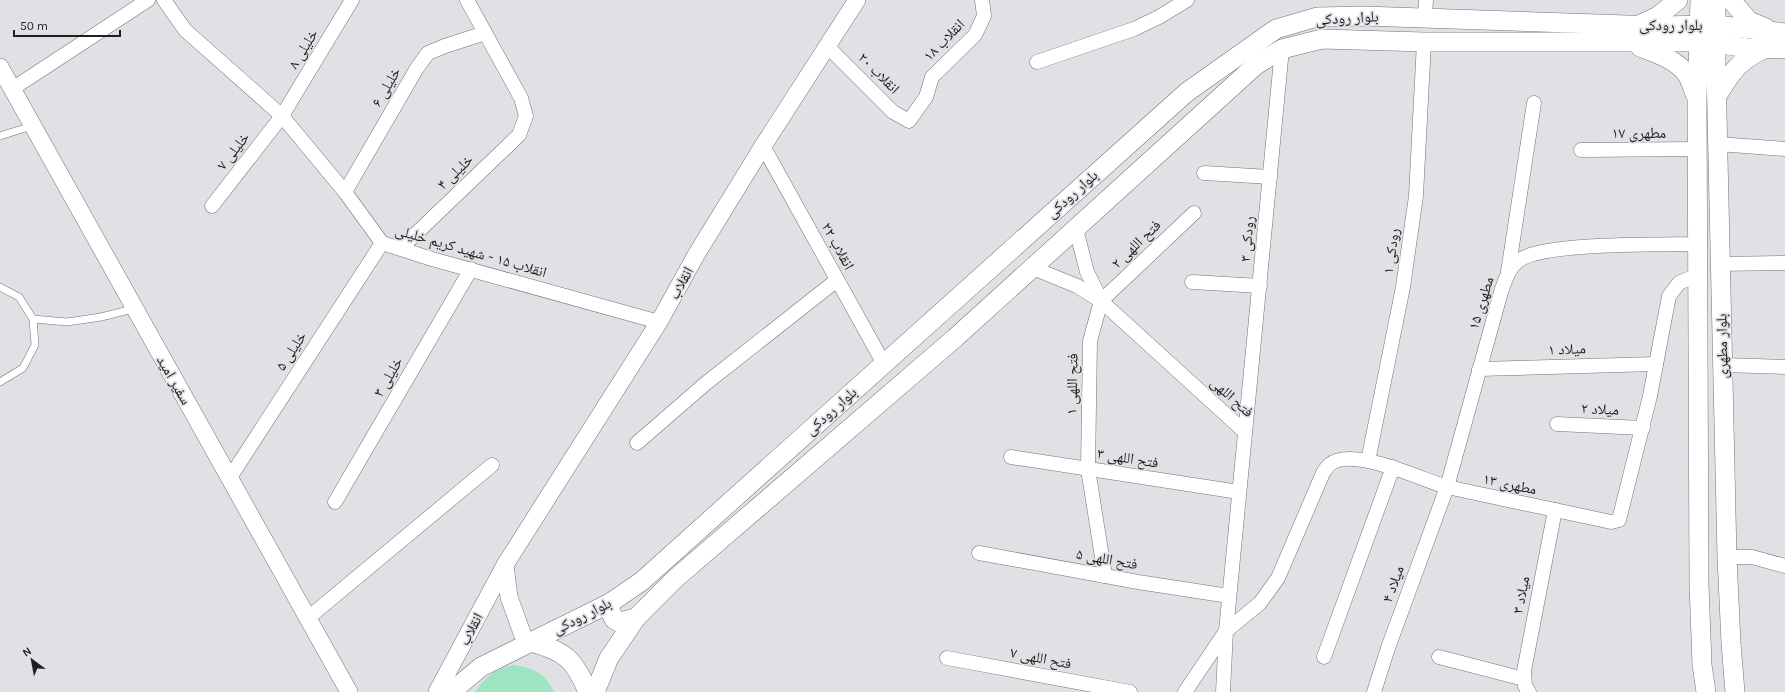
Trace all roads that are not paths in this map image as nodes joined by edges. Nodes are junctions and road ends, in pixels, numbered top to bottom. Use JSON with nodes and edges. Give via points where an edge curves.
{"nodes":[{"id":1,"x":148,"y":0,"type":"edge"},
{"id":2,"x":164,"y":0,"type":"edge"},
{"id":3,"x":352,"y":0,"type":"edge"},
{"id":4,"x":467,"y":0,"type":"edge"},
{"id":5,"x":857,"y":0,"type":"edge"},
{"id":6,"x":982,"y":0,"type":"edge"},
{"id":7,"x":1186,"y":0,"type":"edge"},
{"id":8,"x":1678,"y":0,"type":"edge"},
{"id":9,"x":1700,"y":0,"type":"edge"},
{"id":10,"x":1716,"y":0,"type":"edge"},
{"id":11,"x":1731,"y":0,"type":"edge"},
{"id":12,"x":1426,"y":9,"type":"edge"},
{"id":13,"x":1639,"y":25,"type":"junction"},
{"id":14,"x":485,"y":33,"type":"junction"},
{"id":15,"x":1781,"y":33,"type":"edge"},
{"id":16,"x":1707,"y":34,"type":"junction"},
{"id":17,"x":1424,"y":42,"type":"junction"},
{"id":18,"x":1629,"y":43,"type":"junction"},
{"id":19,"x":827,"y":46,"type":"junction"},
{"id":20,"x":1282,"y":49,"type":"junction"},
{"id":21,"x":1764,"y":49,"type":"junction"},
{"id":22,"x":1785,"y":49,"type":"edge"},
{"id":23,"x":1037,"y":62,"type":"dead end"},
{"id":24,"x":0,"y":67,"type":"edge"},
{"id":25,"x":12,"y":89,"type":"junction"},
{"id":26,"x":1534,"y":103,"type":"dead end"},
{"id":27,"x":1717,"y":104,"type":"junction"},
{"id":28,"x":1697,"y":105,"type":"junction"},
{"id":29,"x":282,"y":116,"type":"junction"},
{"id":30,"x":909,"y":121,"type":"joint"},
{"id":31,"x":32,"y":126,"type":"junction"},
{"id":32,"x":0,"y":136,"type":"edge"},
{"id":33,"x":1718,"y":144,"type":"junction"},
{"id":34,"x":763,"y":146,"type":"junction"},
{"id":35,"x":1697,"y":149,"type":"junction"},
{"id":36,"x":1785,"y":149,"type":"edge"},
{"id":37,"x":1581,"y":150,"type":"dead end"},
{"id":38,"x":1204,"y":173,"type":"dead end"},
{"id":39,"x":1270,"y":177,"type":"junction"},
{"id":40,"x":345,"y":192,"type":"junction"},
{"id":41,"x":212,"y":206,"type":"dead end"},
{"id":42,"x":1194,"y":213,"type":"dead end"},
{"id":43,"x":1076,"y":229,"type":"junction"},
{"id":44,"x":382,"y":243,"type":"junction"},
{"id":45,"x":1698,"y":244,"type":"junction"},
{"id":46,"x":401,"y":248,"type":"junction"},
{"id":47,"x":1785,"y":263,"type":"edge"},
{"id":48,"x":1720,"y":264,"type":"junction"},
{"id":49,"x":1033,"y":268,"type":"junction"},
{"id":50,"x":471,"y":269,"type":"junction"},
{"id":51,"x":1508,"y":272,"type":"junction"},
{"id":52,"x":1699,"y":274,"type":"junction"},
{"id":53,"x":837,"y":280,"type":"junction"},
{"id":54,"x":1192,"y":282,"type":"dead end"},
{"id":55,"x":1260,"y":286,"type":"junction"},
{"id":56,"x":0,"y":287,"type":"edge"},
{"id":57,"x":1101,"y":301,"type":"junction"},
{"id":58,"x":133,"y":309,"type":"junction"},
{"id":59,"x":34,"y":319,"type":"junction"},
{"id":60,"x":659,"y":322,"type":"junction"},
{"id":61,"x":884,"y":364,"type":"junction"},
{"id":62,"x":1656,"y":364,"type":"junction"},
{"id":63,"x":1723,"y":365,"type":"junction"},
{"id":64,"x":1785,"y":367,"type":"edge"},
{"id":65,"x":1479,"y":369,"type":"junction"},
{"id":66,"x":0,"y":382,"type":"edge"},
{"id":67,"x":1557,"y":424,"type":"dead end"},
{"id":68,"x":1643,"y":428,"type":"junction"},
{"id":69,"x":1245,"y":432,"type":"junction"},
{"id":70,"x":637,"y":443,"type":"dead end"},
{"id":71,"x":1011,"y":457,"type":"dead end"},
{"id":72,"x":1368,"y":461,"type":"junction"},
{"id":73,"x":492,"y":465,"type":"dead end"},
{"id":74,"x":1393,"y":467,"type":"junction"},
{"id":75,"x":1088,"y":469,"type":"junction"},
{"id":76,"x":230,"y":479,"type":"junction"},
{"id":77,"x":1447,"y":488,"type":"junction"},
{"id":78,"x":1239,"y":492,"type":"junction"},
{"id":79,"x":335,"y":502,"type":"dead end"},
{"id":80,"x":1555,"y":510,"type":"junction"},
{"id":81,"x":979,"y":553,"type":"dead end"},
{"id":82,"x":1727,"y":557,"type":"junction"},
{"id":83,"x":505,"y":566,"type":"junction"},
{"id":84,"x":1785,"y":566,"type":"edge"},
{"id":85,"x":1105,"y":576,"type":"junction"},
{"id":86,"x":1229,"y":596,"type":"junction"},
{"id":87,"x":610,"y":603,"type":"junction"},
{"id":88,"x":308,"y":618,"type":"junction"},
{"id":89,"x":636,"y":618,"type":"junction"},
{"id":90,"x":1226,"y":630,"type":"junction"},
{"id":91,"x":528,"y":643,"type":"junction"},
{"id":92,"x":1324,"y":657,"type":"dead end"},
{"id":93,"x":947,"y":658,"type":"dead end"},
{"id":94,"x":1439,"y":658,"type":"dead end"},
{"id":95,"x":1526,"y":686,"type":"edge"},
{"id":96,"x":349,"y":692,"type":"edge"},
{"id":97,"x":437,"y":692,"type":"edge"},
{"id":98,"x":451,"y":692,"type":"edge"},
{"id":99,"x":588,"y":692,"type":"edge"},
{"id":100,"x":595,"y":692,"type":"edge"},
{"id":101,"x":1130,"y":692,"type":"edge"},
{"id":102,"x":1185,"y":692,"type":"edge"},
{"id":103,"x":1223,"y":692,"type":"edge"},
{"id":104,"x":1374,"y":692,"type":"edge"},
{"id":105,"x":1706,"y":692,"type":"edge"},
{"id":106,"x":1735,"y":692,"type":"edge"}],
"edges":[{"from":1,"to":25,"type":"street"},
{"from":2,"to":29,"type":"street","name":"انقلاب ۱۵ - شهید کریم خلیلی","via":[[184,30]]},
{"from":3,"to":29,"type":"street","name":"خلیلی ۸"},
{"from":4,"to":14,"type":"street"},
{"from":5,"to":19,"type":"street","name":"انقلاب"},
{"from":6,"to":30,"type":"street","name":"انقلاب ۱۸","via":[[984,16],[975,35],[932,77],[926,97]]},
{"from":7,"to":23,"type":"street","via":[[1134,29]]},
{"from":8,"to":13,"type":"main road","via":[[1658,16]]},
{"from":9,"to":16,"type":"main road","name":"بلوار مطهری"},
{"from":10,"to":16,"type":"main road","name":"بلوار مطهری"},
{"from":11,"to":15,"type":"main road","via":[[1749,21]]},
{"from":12,"to":13,"type":"main road","name":"بلوار رودکی"},
{"from":12,"to":61,"type":"main road","name":"بلوار رودکی","via":[[1317,18],[1276,29],[1187,92]]},
{"from":13,"to":16,"type":"main road","name":"بلوار رودکی"},
{"from":14,"to":40,"type":"street","name":"خلیلی ۶","via":[[428,53]]},
{"from":14,"to":46,"type":"street","name":"خلیلی ۴","via":[[521,98],[526,116],[519,135]]},
{"from":15,"to":16,"type":"main road"},
{"from":16,"to":18,"type":"main road","name":"بلوار رودکی"},
{"from":16,"to":21,"type":"main road","via":[[1747,48]]},
{"from":16,"to":27,"type":"main road","name":"بلوار مطهری"},
{"from":16,"to":28,"type":"main road","name":"بلوار مطهری"},
{"from":17,"to":18,"type":"main road","name":"بلوار رودکی"},
{"from":17,"to":20,"type":"main road","name":"بلوار رودکی","via":[[1322,39]]},
{"from":17,"to":72,"type":"street","name":"رودکی ۱","via":[[1416,196],[1403,287]]},
{"from":18,"to":28,"type":"main road","via":[[1662,55],[1678,66],[1688,76]]},
{"from":19,"to":30,"type":"street","name":"انقلاب ۲۰","via":[[893,112]]},
{"from":19,"to":34,"type":"street","name":"انقلاب"},
{"from":20,"to":39,"type":"street","name":"رودکی ۳"},
{"from":20,"to":43,"type":"main road","name":"بلوار رودکی","via":[[1256,65]]},
{"from":21,"to":22,"type":"main road"},
{"from":21,"to":27,"type":"main road","via":[[1747,57],[1733,71]]},
{"from":24,"to":25,"type":"street","name":"سفیر امید"},
{"from":25,"to":31,"type":"street","name":"سفیر امید"},
{"from":26,"to":51,"type":"street"},
{"from":27,"to":28,"type":"main road"},
{"from":27,"to":33,"type":"main road","name":"بلوار مطهری"},
{"from":28,"to":35,"type":"main road","name":"بلوار مطهری"},
{"from":29,"to":40,"type":"street","name":"انقلاب ۱۵ - شهید کریم خلیلی"},
{"from":29,"to":41,"type":"street","name":"خلیلی ۷"},
{"from":31,"to":32,"type":"lane"},
{"from":31,"to":58,"type":"street","name":"سفیر امید"},
{"from":33,"to":36,"type":"street"},
{"from":33,"to":48,"type":"main road","name":"بلوار مطهری"},
{"from":34,"to":53,"type":"street","name":"انقلاب ۲۲"},
{"from":34,"to":60,"type":"street","name":"انقلاب","via":[[696,255]]},
{"from":35,"to":37,"type":"street","name":"مطهری ۱۷"},
{"from":35,"to":45,"type":"main road","name":"بلوار مطهری"},
{"from":38,"to":39,"type":"street"},
{"from":39,"to":55,"type":"street","name":"رودکی ۳"},
{"from":40,"to":44,"type":"street","name":"انقلاب ۱۵ - شهید کریم خلیلی"},
{"from":42,"to":57,"type":"street","name":"فتح اللهی ۲"},
{"from":43,"to":49,"type":"main road","name":"بلوار رودکی"},
{"from":43,"to":57,"type":"street","via":[[1087,272]]},
{"from":44,"to":46,"type":"street","name":"انقلاب ۱۵ - شهید کریم خلیلی"},
{"from":44,"to":76,"type":"street","name":"خلیلی ۵"},
{"from":45,"to":51,"type":"street","name":"مطهری ۱۵","via":[[1561,248],[1531,254],[1518,260]]},
{"from":45,"to":52,"type":"main road","name":"بلوار مطهری"},
{"from":46,"to":50,"type":"street","name":"انقلاب ۱۵ - شهید کریم خلیلی"},
{"from":47,"to":48,"type":"street"},
{"from":48,"to":63,"type":"main road","name":"بلوار مطهری"},
{"from":49,"to":57,"type":"street","via":[[1077,286]]},
{"from":49,"to":89,"type":"main road","name":"بلوار رودکی","via":[[676,578]]},
{"from":50,"to":60,"type":"street","name":"انقلاب ۱۵ - شهید کریم خلیلی"},
{"from":50,"to":79,"type":"street","name":"خلیلی ۳"},
{"from":51,"to":65,"type":"street","name":"مطهری ۱۵"},
{"from":52,"to":62,"type":"street","name":"مطهری ۱۳","via":[[1679,283],[1669,296]]},
{"from":52,"to":105,"type":"main road","name":"بلوار مطهری","via":[[1699,584],[1702,666]]},
{"from":53,"to":61,"type":"street","name":"انقلاب ۲۲"},
{"from":53,"to":70,"type":"street","via":[[705,384]]},
{"from":54,"to":55,"type":"street"},
{"from":55,"to":69,"type":"street","name":"رودکی ۳"},
{"from":56,"to":59,"type":"lane","via":[[19,297]]},
{"from":57,"to":69,"type":"street","name":"فتح اللهی"},
{"from":57,"to":75,"type":"street","name":"فتح اللهی ۱","via":[[1090,341]]},
{"from":58,"to":59,"type":"lane","via":[[67,322]]},
{"from":58,"to":76,"type":"street","name":"سفیر امید"},
{"from":59,"to":66,"type":"lane","via":[[35,345],[23,368]]},
{"from":60,"to":83,"type":"street","name":"انقلاب"},
{"from":61,"to":87,"type":"main road","name":"بلوار رودکی","via":[[642,581]]},
{"from":62,"to":65,"type":"street","name":"میلاد ۱"},
{"from":62,"to":68,"type":"street","name":"مطهری ۱۳"},
{"from":63,"to":64,"type":"street"},
{"from":63,"to":82,"type":"main road","name":"بلوار مطهری"},
{"from":65,"to":77,"type":"street","name":"مطهری ۱۵"},
{"from":67,"to":68,"type":"street","name":"میلاد ۲"},
{"from":68,"to":80,"type":"street","name":"مطهری ۱۳","via":[[1619,520],[1611,522]]},
{"from":69,"to":78,"type":"street","name":"فتح اللهی"},
{"from":71,"to":75,"type":"street","name":"فتح اللهی ۳"},
{"from":72,"to":74,"type":"street","name":"مطهری ۱۳"},
{"from":72,"to":90,"type":"street","name":"مطهری ۱۳","via":[[1336,461],[1329,465],[1323,473],[1278,578],[1260,604]]},
{"from":73,"to":88,"type":"street"},
{"from":74,"to":77,"type":"street","name":"مطهری ۱۳"},
{"from":74,"to":92,"type":"street"},
{"from":75,"to":78,"type":"street","name":"فتح اللهی ۳"},
{"from":75,"to":85,"type":"street","name":"فتح اللهی ۱"},
{"from":76,"to":88,"type":"street","name":"سفیر امید"},
{"from":77,"to":80,"type":"street","name":"مطهری ۱۳"},
{"from":77,"to":104,"type":"street","name":"میلاد ۴"},
{"from":78,"to":86,"type":"street","name":"فتح اللهی"},
{"from":80,"to":95,"type":"street","name":"میلاد ۳"},
{"from":81,"to":85,"type":"street","name":"فتح اللهی ۵"},
{"from":82,"to":84,"type":"street","via":[[1752,558]]},
{"from":82,"to":106,"type":"main road","name":"بلوار مطهری"},
{"from":83,"to":91,"type":"street","via":[[509,597]]},
{"from":83,"to":97,"type":"street","name":"انقلاب"},
{"from":85,"to":86,"type":"street","name":"فتح اللهی ۵"},
{"from":86,"to":90,"type":"street","name":"فتح اللهی"},
{"from":87,"to":89,"type":"main road","via":[[609,608],[614,619],[620,622]]},
{"from":87,"to":91,"type":"main road","name":"بلوار رودکی"},
{"from":88,"to":96,"type":"street","name":"سفیر امید"},
{"from":89,"to":100,"type":"main road","name":"بلوار رودکی","via":[[609,658]]},
{"from":90,"to":102,"type":"street","name":"فتح اللهی"},
{"from":90,"to":103,"type":"street","name":"فتح اللهی"},
{"from":91,"to":98,"type":"main road","name":"بلوار رودکی","via":[[481,667]]},
{"from":91,"to":99,"type":"main road","via":[[554,648],[568,658],[580,673]]},
{"from":93,"to":101,"type":"street","name":"فتح اللهی ۷"},
{"from":94,"to":95,"type":"street"}]}
